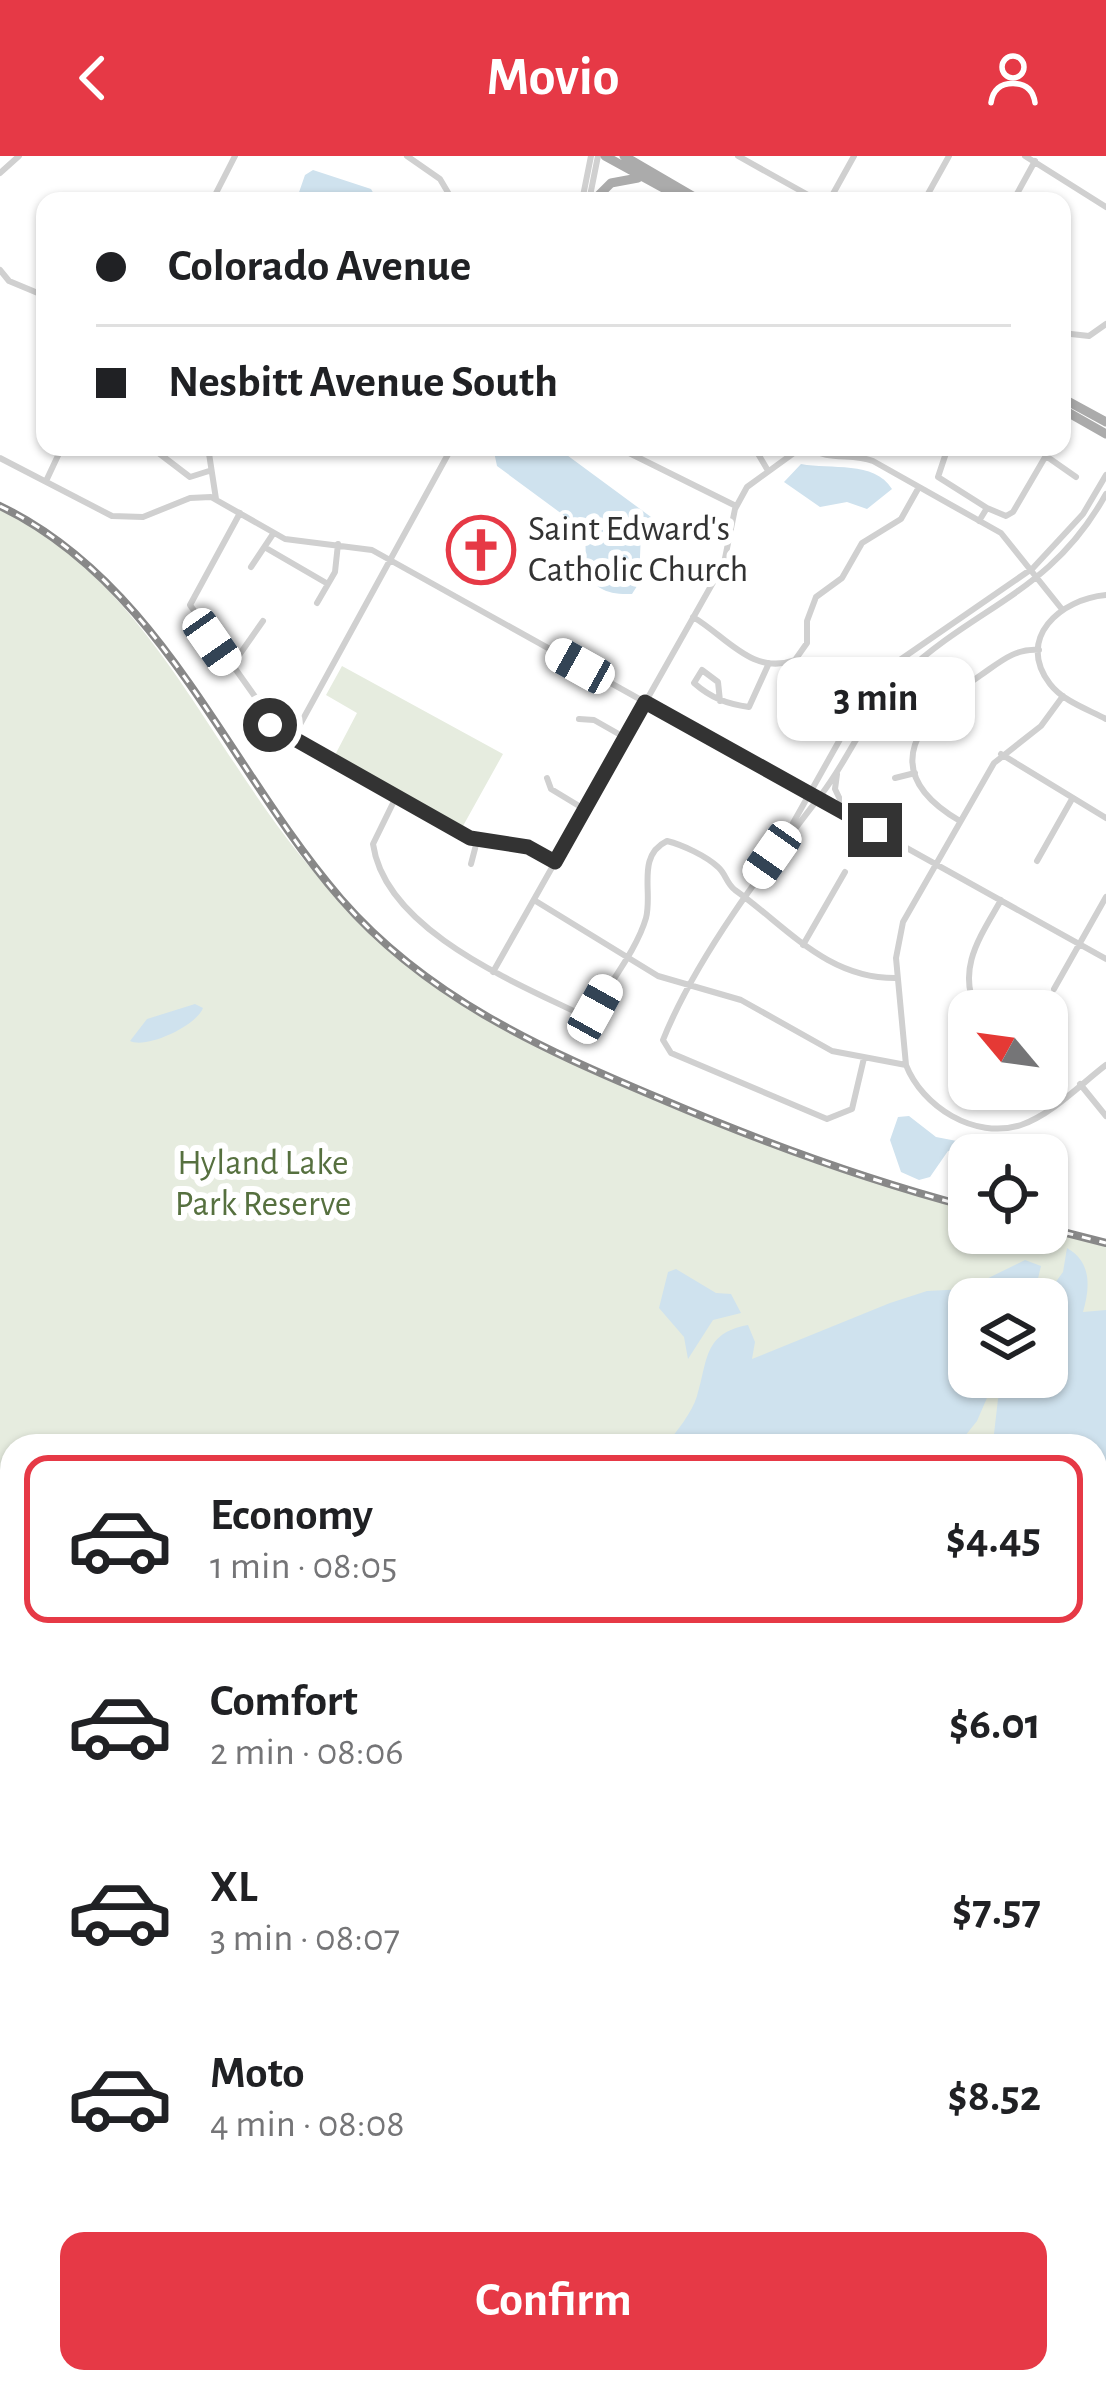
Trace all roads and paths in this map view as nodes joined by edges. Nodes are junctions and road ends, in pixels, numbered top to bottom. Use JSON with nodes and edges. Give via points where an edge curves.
{"nodes":[{"id":1,"x":20,"y":156,"type":"edge"},
{"id":2,"x":235,"y":156,"type":"edge"},
{"id":3,"x":407,"y":156,"type":"edge"},
{"id":4,"x":598,"y":156,"type":"edge"},
{"id":5,"x":624,"y":156,"type":"edge"},
{"id":6,"x":738,"y":156,"type":"edge"},
{"id":7,"x":854,"y":156,"type":"edge"},
{"id":8,"x":949,"y":156,"type":"edge"},
{"id":9,"x":1025,"y":156,"type":"edge"},
{"id":10,"x":1035,"y":161,"type":"junction"},
{"id":11,"x":0,"y":173,"type":"edge"},
{"id":12,"x":654,"y":183,"type":"junction"},
{"id":13,"x":217,"y":192,"type":"edge"},
{"id":14,"x":448,"y":192,"type":"edge"},
{"id":15,"x":590,"y":192,"type":"edge"},
{"id":16,"x":600,"y":192,"type":"edge"},
{"id":17,"x":670,"y":192,"type":"edge"},
{"id":18,"x":686,"y":192,"type":"edge"},
{"id":19,"x":802,"y":192,"type":"edge"},
{"id":20,"x":834,"y":192,"type":"edge"},
{"id":21,"x":929,"y":192,"type":"edge"},
{"id":22,"x":1018,"y":192,"type":"edge"},
{"id":23,"x":1106,"y":207,"type":"edge"},
{"id":24,"x":0,"y":270,"type":"edge"},
{"id":25,"x":36,"y":292,"type":"edge"},
{"id":26,"x":1106,"y":324,"type":"edge"},
{"id":27,"x":1071,"y":335,"type":"edge"},
{"id":28,"x":1071,"y":403,"type":"edge"},
{"id":29,"x":1071,"y":414,"type":"edge"},
{"id":30,"x":1106,"y":422,"type":"edge"},
{"id":31,"x":1106,"y":434,"type":"edge"},
{"id":32,"x":58,"y":456,"type":"edge"},
{"id":33,"x":162,"y":456,"type":"edge"},
{"id":34,"x":208,"y":456,"type":"edge"},
{"id":35,"x":447,"y":456,"type":"edge"},
{"id":36,"x":640,"y":456,"type":"edge"},
{"id":37,"x":759,"y":456,"type":"edge"},
{"id":38,"x":790,"y":456,"type":"edge"},
{"id":39,"x":823,"y":456,"type":"edge"},
{"id":40,"x":945,"y":456,"type":"edge"},
{"id":41,"x":1046,"y":456,"type":"joint"},
{"id":42,"x":0,"y":458,"type":"edge"},
{"id":43,"x":767,"y":469,"type":"junction"},
{"id":44,"x":209,"y":471,"type":"junction"},
{"id":45,"x":1106,"y":475,"type":"edge"},
{"id":46,"x":1076,"y":477,"type":"dead end"},
{"id":47,"x":47,"y":479,"type":"junction"},
{"id":48,"x":919,"y":487,"type":"junction"},
{"id":49,"x":1106,"y":494,"type":"edge"},
{"id":50,"x":217,"y":499,"type":"junction"},
{"id":51,"x":736,"y":506,"type":"junction"},
{"id":52,"x":987,"y":508,"type":"junction"},
{"id":53,"x":239,"y":513,"type":"junction"},
{"id":54,"x":980,"y":521,"type":"junction"},
{"id":55,"x":273,"y":534,"type":"junction"},
{"id":56,"x":338,"y":544,"type":"junction"},
{"id":57,"x":266,"y":548,"type":"junction"},
{"id":58,"x":390,"y":560,"type":"junction"},
{"id":59,"x":1054,"y":565,"type":"junction"},
{"id":60,"x":251,"y":567,"type":"dead end"},
{"id":61,"x":1034,"y":568,"type":"junction"},
{"id":62,"x":1041,"y":578,"type":"junction"},
{"id":63,"x":328,"y":584,"type":"junction"},
{"id":64,"x":1051,"y":593,"type":"junction"},
{"id":65,"x":1106,"y":595,"type":"edge"},
{"id":66,"x":317,"y":603,"type":"dead end"},
{"id":67,"x":1061,"y":608,"type":"junction"},
{"id":68,"x":693,"y":617,"type":"junction"},
{"id":69,"x":263,"y":622,"type":"dead end"},
{"id":70,"x":1040,"y":650,"type":"junction"},
{"id":71,"x":769,"y":664,"type":"junction"},
{"id":72,"x":230,"y":668,"type":"junction"},
{"id":73,"x":1063,"y":696,"type":"junction"},
{"id":74,"x":720,"y":701,"type":"junction"},
{"id":75,"x":645,"y":702,"type":"junction"},
{"id":76,"x":578,"y":719,"type":"dead end"},
{"id":77,"x":1106,"y":719,"type":"edge"},
{"id":78,"x":626,"y":738,"type":"junction"},
{"id":79,"x":291,"y":741,"type":"junction"},
{"id":80,"x":1001,"y":754,"type":"junction"},
{"id":81,"x":837,"y":770,"type":"junction"},
{"id":82,"x":915,"y":773,"type":"junction"},
{"id":83,"x":547,"y":778,"type":"dead end"},
{"id":84,"x":895,"y":778,"type":"dead end"},
{"id":85,"x":806,"y":792,"type":"junction"},
{"id":86,"x":395,"y":797,"type":"junction"},
{"id":87,"x":819,"y":798,"type":"junction"},
{"id":88,"x":1072,"y":799,"type":"junction"},
{"id":89,"x":585,"y":809,"type":"junction"},
{"id":90,"x":848,"y":815,"type":"junction"},
{"id":91,"x":1106,"y":818,"type":"edge"},
{"id":92,"x":960,"y":821,"type":"junction"},
{"id":93,"x":787,"y":834,"type":"junction"},
{"id":94,"x":477,"y":841,"type":"junction"},
{"id":95,"x":1037,"y":861,"type":"dead end"},
{"id":96,"x":555,"y":862,"type":"junction"},
{"id":97,"x":471,"y":864,"type":"dead end"},
{"id":98,"x":934,"y":864,"type":"junction"},
{"id":99,"x":845,"y":872,"type":"dead end"},
{"id":100,"x":746,"y":896,"type":"junction"},
{"id":101,"x":1106,"y":897,"type":"edge"},
{"id":102,"x":534,"y":900,"type":"junction"},
{"id":103,"x":1001,"y":901,"type":"junction"},
{"id":104,"x":1079,"y":944,"type":"junction"},
{"id":105,"x":802,"y":945,"type":"junction"},
{"id":106,"x":626,"y":956,"type":"junction"},
{"id":107,"x":1106,"y":959,"type":"edge"},
{"id":108,"x":493,"y":971,"type":"junction"},
{"id":109,"x":897,"y":978,"type":"junction"},
{"id":110,"x":693,"y":986,"type":"junction"},
{"id":111,"x":1054,"y":989,"type":"dead end"},
{"id":112,"x":969,"y":990,"type":"edge"},
{"id":113,"x":864,"y":1058,"type":"junction"},
{"id":114,"x":907,"y":1065,"type":"junction"},
{"id":115,"x":1106,"y":1065,"type":"edge"},
{"id":116,"x":1080,"y":1084,"type":"junction"},
{"id":117,"x":1068,"y":1094,"type":"edge"},
{"id":118,"x":1045,"y":1110,"type":"edge"},
{"id":119,"x":1106,"y":1116,"type":"edge"}],
"edges":[{"from":1,"to":11,"type":"street"},
{"from":2,"to":13,"type":"street"},
{"from":3,"to":14,"type":"street"},
{"from":4,"to":12,"type":"main road"},
{"from":4,"to":15,"type":"street"},
{"from":5,"to":18,"type":"main road"},
{"from":6,"to":19,"type":"street"},
{"from":7,"to":20,"type":"street"},
{"from":8,"to":21,"type":"street"},
{"from":9,"to":10,"type":"street"},
{"from":10,"to":22,"type":"street"},
{"from":10,"to":23,"type":"street"},
{"from":12,"to":16,"type":"main road","via":[[617,180]]},
{"from":12,"to":17,"type":"main road"},
{"from":24,"to":25,"type":"street"},
{"from":26,"to":27,"type":"street"},
{"from":28,"to":30,"type":"main road"},
{"from":29,"to":31,"type":"main road"},
{"from":32,"to":47,"type":"street"},
{"from":33,"to":44,"type":"street","via":[[190,477]]},
{"from":34,"to":44,"type":"street"},
{"from":35,"to":58,"type":"street"},
{"from":36,"to":51,"type":"street"},
{"from":37,"to":43,"type":"street"},
{"from":38,"to":43,"type":"street"},
{"from":39,"to":48,"type":"street","via":[[865,457]]},
{"from":40,"to":52,"type":"street","via":[[938,477]]},
{"from":41,"to":46,"type":"street"},
{"from":41,"to":52,"type":"street","via":[[1013,512]]},
{"from":42,"to":47,"type":"street"},
{"from":43,"to":51,"type":"street"},
{"from":44,"to":50,"type":"street"},
{"from":45,"to":61,"type":"street"},
{"from":47,"to":50,"type":"street","via":[[122,518]]},
{"from":48,"to":54,"type":"street"},
{"from":48,"to":71,"type":"street","via":[[901,519],[862,543],[842,578],[817,597],[801,655]]},
{"from":49,"to":59,"type":"street"},
{"from":50,"to":53,"type":"street"},
{"from":51,"to":68,"type":"street","via":[[728,554]]},
{"from":52,"to":54,"type":"street"},
{"from":53,"to":55,"type":"street"},
{"from":53,"to":72,"type":"street","via":[[194,594],[194,616]]},
{"from":54,"to":61,"type":"street"},
{"from":55,"to":56,"type":"street"},
{"from":55,"to":57,"type":"street"},
{"from":56,"to":58,"type":"street"},
{"from":56,"to":63,"type":"street"},
{"from":57,"to":60,"type":"street"},
{"from":57,"to":63,"type":"street"},
{"from":58,"to":75,"type":"street"},
{"from":58,"to":79,"type":"street"},
{"from":59,"to":62,"type":"street"},
{"from":59,"to":64,"type":"street"},
{"from":61,"to":62,"type":"street"},
{"from":61,"to":85,"type":"street","via":[[894,664]]},
{"from":62,"to":64,"type":"street"},
{"from":62,"to":81,"type":"street","via":[[900,678]]},
{"from":63,"to":66,"type":"street"},
{"from":64,"to":67,"type":"street"},
{"from":65,"to":67,"type":"street"},
{"from":67,"to":70,"type":"street","via":[[1044,628]]},
{"from":68,"to":71,"type":"street"},
{"from":68,"to":75,"type":"street"},
{"from":69,"to":72,"type":"street"},
{"from":70,"to":73,"type":"street","via":[[1046,679]]},
{"from":70,"to":82,"type":"street","via":[[1014,653],[930,712],[914,743]]},
{"from":71,"to":74,"type":"street","via":[[749,707]]},
{"from":72,"to":79,"type":"street"},
{"from":73,"to":77,"type":"street"},
{"from":73,"to":80,"type":"street","via":[[1041,726]]},
{"from":74,"to":74,"type":"street","via":[[694,683],[702,670],[718,682]]},
{"from":75,"to":78,"type":"street"},
{"from":75,"to":85,"type":"street"},
{"from":76,"to":78,"type":"street"},
{"from":78,"to":89,"type":"street"},
{"from":79,"to":86,"type":"street"},
{"from":80,"to":88,"type":"street"},
{"from":80,"to":92,"type":"street"},
{"from":81,"to":87,"type":"street"},
{"from":81,"to":90,"type":"street","via":[[835,789]]},
{"from":82,"to":84,"type":"street"},
{"from":82,"to":92,"type":"street","via":[[934,803]]},
{"from":83,"to":89,"type":"street"},
{"from":85,"to":87,"type":"street"},
{"from":85,"to":93,"type":"street"},
{"from":86,"to":94,"type":"street"},
{"from":86,"to":108,"type":"street","via":[[373,844],[382,872],[423,922]]},
{"from":87,"to":90,"type":"street"},
{"from":87,"to":93,"type":"street"},
{"from":88,"to":91,"type":"street"},
{"from":88,"to":95,"type":"street"},
{"from":89,"to":96,"type":"street"},
{"from":90,"to":98,"type":"street"},
{"from":92,"to":98,"type":"street"},
{"from":93,"to":100,"type":"street"},
{"from":94,"to":96,"type":"street","via":[[528,847]]},
{"from":94,"to":97,"type":"street"},
{"from":96,"to":102,"type":"street"},
{"from":98,"to":103,"type":"street"},
{"from":98,"to":109,"type":"street","via":[[903,922]]},
{"from":99,"to":105,"type":"street"},
{"from":100,"to":105,"type":"street"},
{"from":100,"to":106,"type":"street","via":[[719,868],[663,842],[652,856],[646,915]]},
{"from":100,"to":110,"type":"street"},
{"from":101,"to":104,"type":"street"},
{"from":102,"to":106,"type":"street"},
{"from":102,"to":108,"type":"street"},
{"from":103,"to":104,"type":"street"},
{"from":103,"to":112,"type":"street","via":[[970,957]]},
{"from":104,"to":107,"type":"street"},
{"from":104,"to":111,"type":"street"},
{"from":105,"to":109,"type":"street","via":[[860,978]]},
{"from":106,"to":108,"type":"street","via":[[595,1009],[580,1014]]},
{"from":106,"to":110,"type":"street"},
{"from":109,"to":114,"type":"street"},
{"from":110,"to":113,"type":"street"},
{"from":110,"to":113,"type":"street","via":[[665,1034],[670,1053],[827,1119],[852,1109]]},
{"from":113,"to":114,"type":"street"},
{"from":114,"to":118,"type":"street","via":[[934,1108],[988,1126],[1019,1126]]},
{"from":115,"to":116,"type":"street"},
{"from":116,"to":117,"type":"street"},
{"from":116,"to":119,"type":"street"}]}
